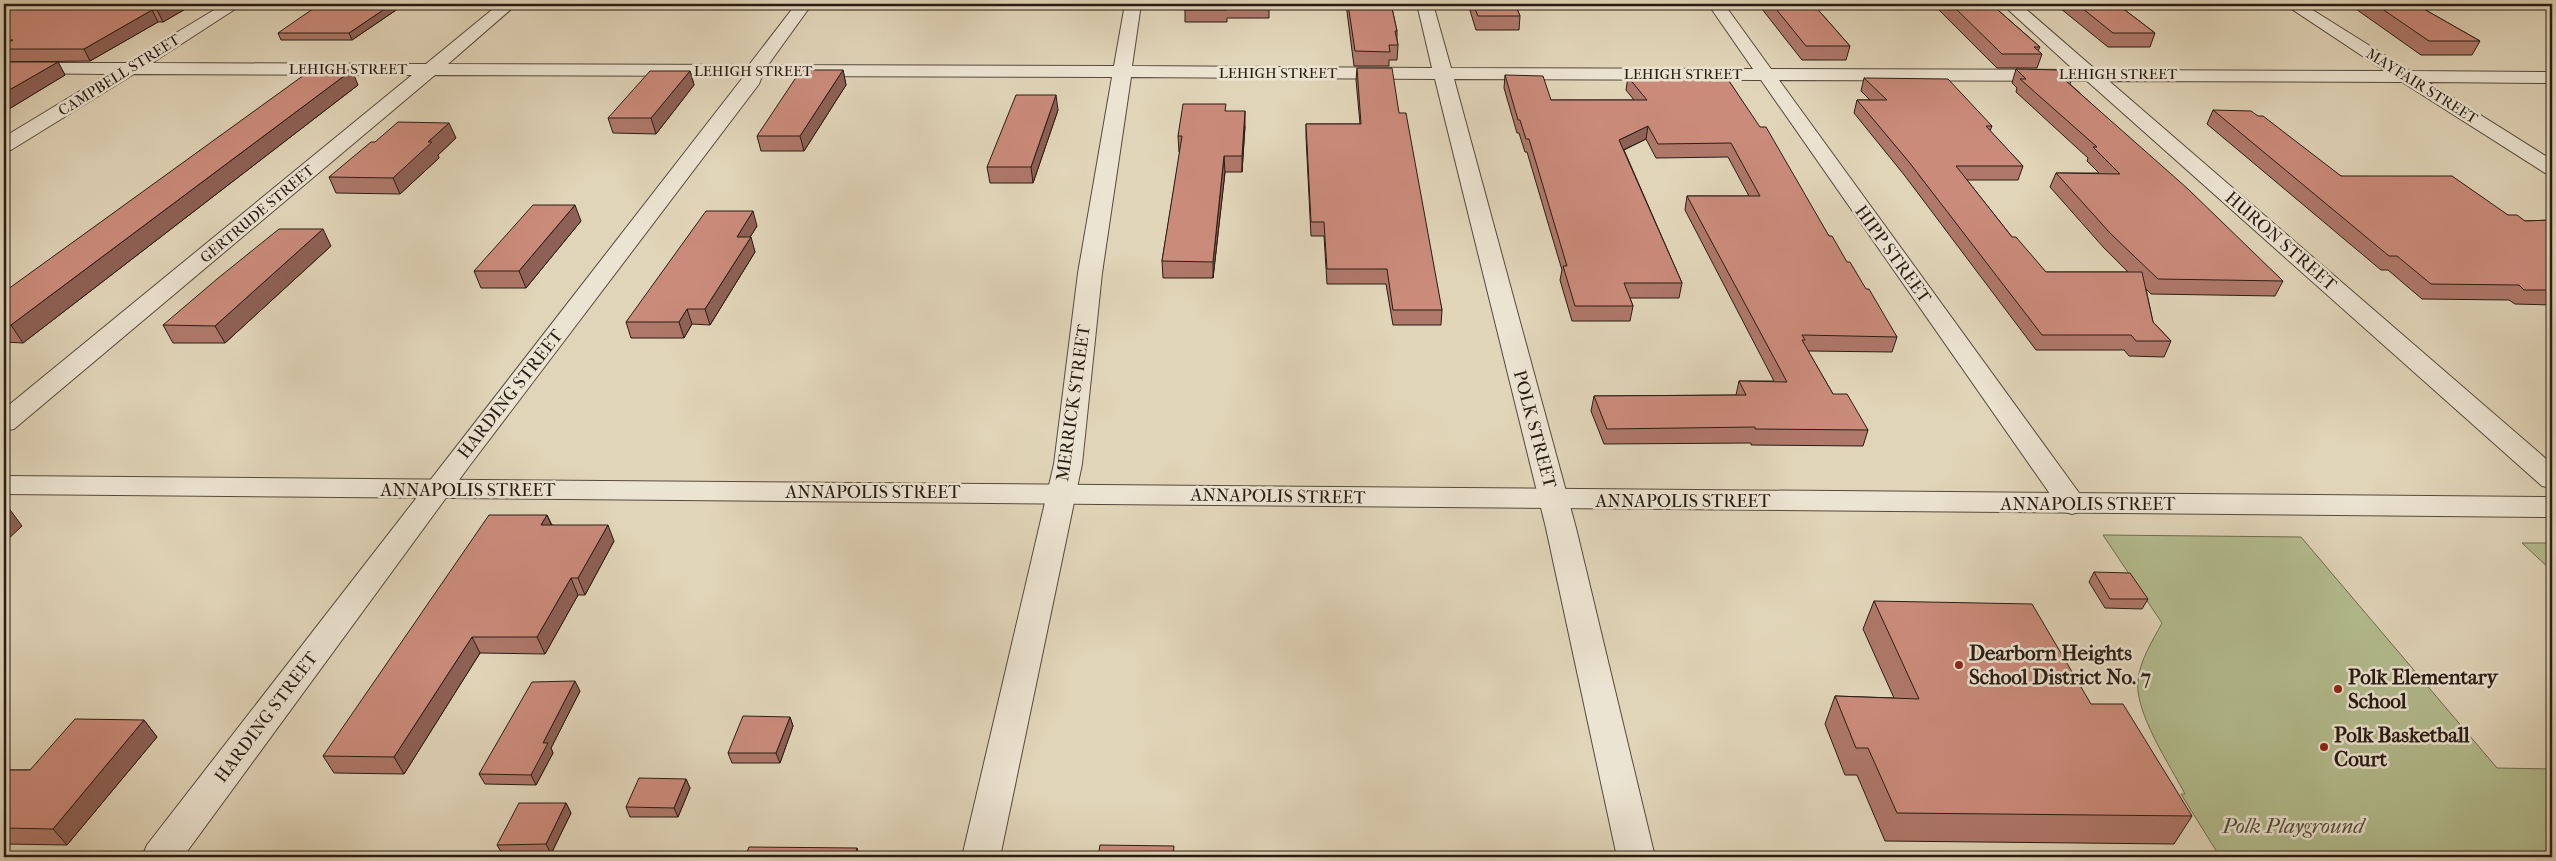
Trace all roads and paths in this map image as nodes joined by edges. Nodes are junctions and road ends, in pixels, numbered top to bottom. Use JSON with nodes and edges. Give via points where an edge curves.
{"nodes":[{"id":1,"x":235,"y":4,"type":"edge"},
{"id":2,"x":509,"y":4,"type":"edge"},
{"id":3,"x":804,"y":4,"type":"edge"},
{"id":4,"x":1133,"y":4,"type":"edge"},
{"id":5,"x":1425,"y":4,"type":"edge"},
{"id":6,"x":1716,"y":4,"type":"edge"},
{"id":7,"x":2010,"y":4,"type":"edge"},
{"id":8,"x":2292,"y":4,"type":"edge"},
{"id":9,"x":4,"y":68,"type":"edge"},
{"id":10,"x":130,"y":68,"type":"junction"},
{"id":11,"x":431,"y":69,"type":"junction"},
{"id":12,"x":754,"y":71,"type":"junction"},
{"id":13,"x":1121,"y":73,"type":"junction"},
{"id":14,"x":1443,"y":74,"type":"junction"},
{"id":15,"x":2091,"y":74,"type":"junction"},
{"id":16,"x":1765,"y":75,"type":"junction"},
{"id":17,"x":2405,"y":76,"type":"junction"},
{"id":18,"x":2552,"y":77,"type":"edge"},
{"id":19,"x":4,"y":146,"type":"edge"},
{"id":20,"x":2552,"y":169,"type":"edge"},
{"id":21,"x":4,"y":423,"type":"edge"},
{"id":22,"x":2552,"y":479,"type":"edge"},
{"id":23,"x":4,"y":485,"type":"edge"},
{"id":24,"x":437,"y":490,"type":"junction"},
{"id":25,"x":1061,"y":493,"type":"junction"},
{"id":26,"x":1554,"y":500,"type":"junction"},
{"id":27,"x":2072,"y":504,"type":"junction"},
{"id":28,"x":2552,"y":507,"type":"edge"},
{"id":29,"x":161,"y":857,"type":"edge"},
{"id":30,"x":981,"y":857,"type":"edge"},
{"id":31,"x":1636,"y":857,"type":"edge"}],
"edges":[{"from":1,"to":10,"type":"street","name":"CAMPBELL STREET"},
{"from":2,"to":11,"type":"street","name":"GERTRUDE STREET"},
{"from":3,"to":12,"type":"street","name":"HARDING STREET"},
{"from":4,"to":13,"type":"street","name":"MERRICK STREET"},
{"from":5,"to":14,"type":"street","name":"POLK STREET"},
{"from":6,"to":16,"type":"street","name":"HIPP STREET"},
{"from":7,"to":15,"type":"street","name":"HURON STREET"},
{"from":8,"to":17,"type":"street","name":"MAYFAIR STREET"},
{"from":9,"to":10,"type":"street","name":"LEHIGH STREET"},
{"from":10,"to":11,"type":"street","name":"LEHIGH STREET"},
{"from":10,"to":19,"type":"street","name":"CAMPBELL STREET"},
{"from":11,"to":12,"type":"street","name":"LEHIGH STREET"},
{"from":11,"to":21,"type":"street","name":"GERTRUDE STREET"},
{"from":12,"to":13,"type":"street","name":"LEHIGH STREET"},
{"from":12,"to":24,"type":"street","name":"HARDING STREET","via":[[752,80]]},
{"from":13,"to":14,"type":"street","name":"LEHIGH STREET"},
{"from":13,"to":25,"type":"street","name":"MERRICK STREET","via":[[1090,273],[1068,464]]},
{"from":14,"to":16,"type":"street","name":"LEHIGH STREET"},
{"from":14,"to":26,"type":"street","name":"POLK STREET"},
{"from":15,"to":16,"type":"street","name":"LEHIGH STREET"},
{"from":15,"to":17,"type":"street","name":"LEHIGH STREET"},
{"from":15,"to":22,"type":"street","name":"HURON STREET"},
{"from":16,"to":27,"type":"street","name":"HIPP STREET"},
{"from":17,"to":18,"type":"street","name":"LEHIGH STREET"},
{"from":17,"to":20,"type":"street","name":"MAYFAIR STREET"},
{"from":23,"to":24,"type":"street","name":"ANNAPOLIS STREET"},
{"from":24,"to":25,"type":"street","name":"ANNAPOLIS STREET"},
{"from":24,"to":29,"type":"street","name":"HARDING STREET"},
{"from":25,"to":26,"type":"street","name":"ANNAPOLIS STREET"},
{"from":25,"to":30,"type":"street","name":"MERRICK STREET"},
{"from":26,"to":27,"type":"street","name":"ANNAPOLIS STREET"},
{"from":26,"to":31,"type":"street","name":"POLK STREET"},
{"from":27,"to":28,"type":"street","name":"ANNAPOLIS STREET"}]}
